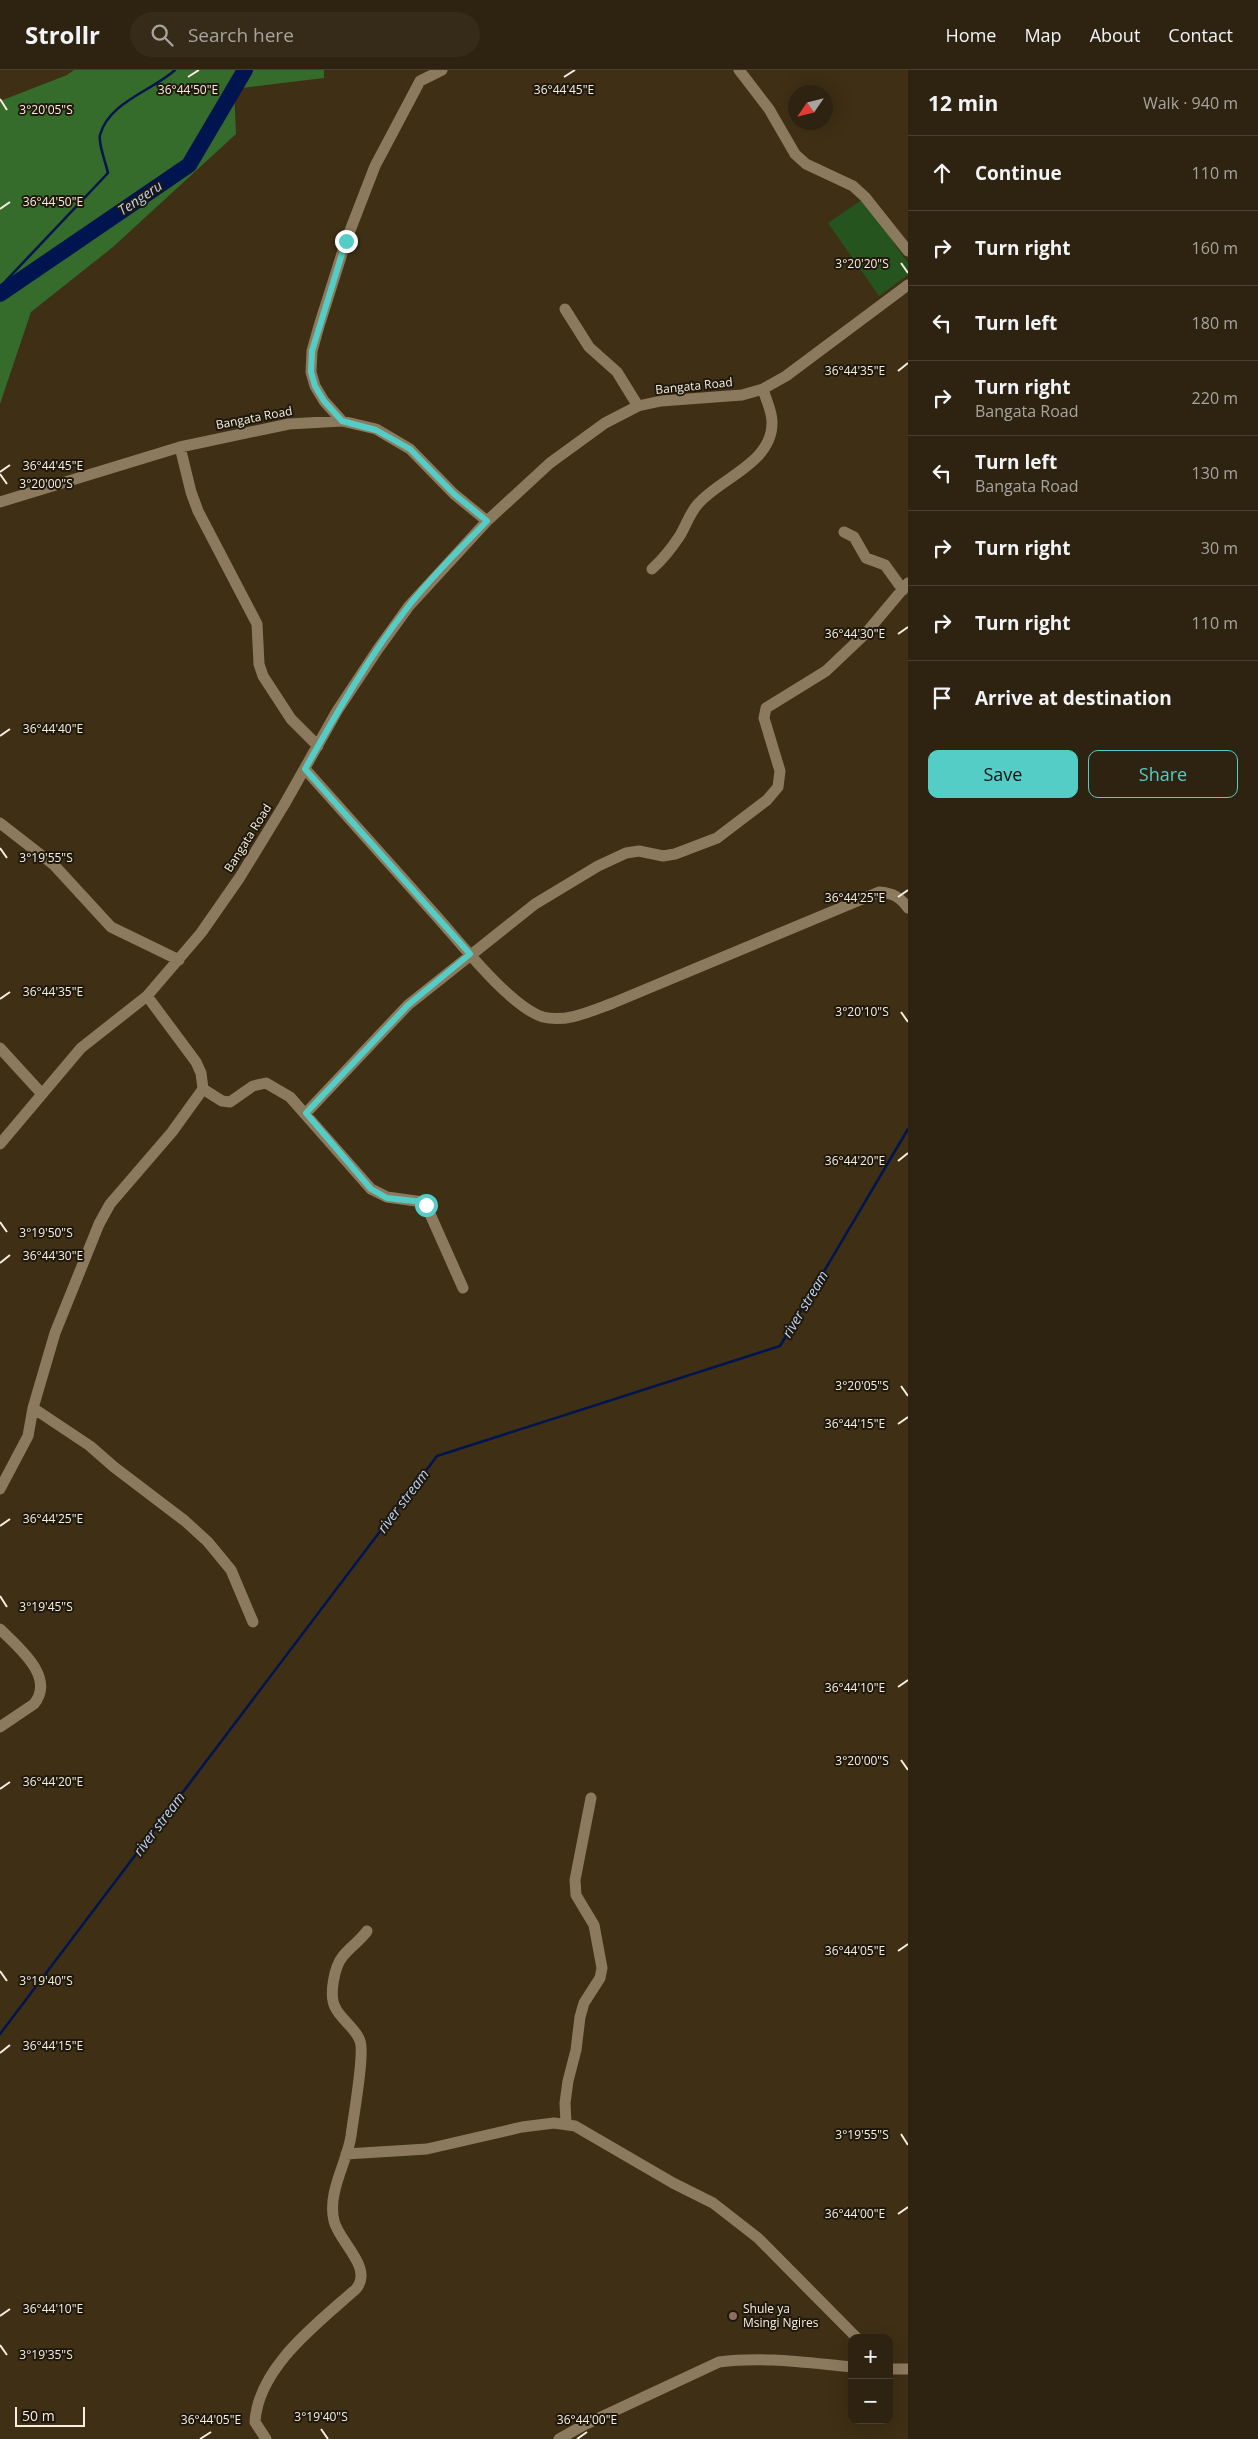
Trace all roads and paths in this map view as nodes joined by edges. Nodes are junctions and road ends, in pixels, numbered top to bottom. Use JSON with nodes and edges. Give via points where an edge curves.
{"nodes":[{"id":1,"x":442,"y":70,"type":"edge"},
{"id":2,"x":739,"y":70,"type":"edge"},
{"id":3,"x":908,"y":251,"type":"edge"},
{"id":4,"x":908,"y":285,"type":"edge"},
{"id":5,"x":565,"y":309,"type":"dead end"},
{"id":6,"x":763,"y":389,"type":"junction"},
{"id":7,"x":638,"y":406,"type":"junction"},
{"id":8,"x":342,"y":421,"type":"junction"},
{"id":9,"x":180,"y":447,"type":"junction"},
{"id":10,"x":0,"y":502,"type":"edge"},
{"id":11,"x":487,"y":521,"type":"junction"},
{"id":12,"x":844,"y":532,"type":"dead end"},
{"id":13,"x":652,"y":569,"type":"dead end"},
{"id":14,"x":905,"y":586,"type":"edge"},
{"id":15,"x":318,"y":746,"type":"junction"},
{"id":16,"x":305,"y":769,"type":"junction"},
{"id":17,"x":0,"y":823,"type":"edge"},
{"id":18,"x":908,"y":908,"type":"edge"},
{"id":19,"x":470,"y":954,"type":"junction"},
{"id":20,"x":178,"y":960,"type":"junction"},
{"id":21,"x":147,"y":996,"type":"junction"},
{"id":22,"x":0,"y":1048,"type":"edge"},
{"id":23,"x":203,"y":1089,"type":"junction"},
{"id":24,"x":42,"y":1094,"type":"junction"},
{"id":25,"x":306,"y":1113,"type":"junction"},
{"id":26,"x":0,"y":1144,"type":"edge"},
{"id":27,"x":463,"y":1288,"type":"dead end"},
{"id":28,"x":34,"y":1408,"type":"junction"},
{"id":29,"x":0,"y":1488,"type":"edge"},
{"id":30,"x":253,"y":1622,"type":"dead end"},
{"id":31,"x":0,"y":1629,"type":"edge"},
{"id":32,"x":0,"y":1727,"type":"edge"},
{"id":33,"x":591,"y":1798,"type":"dead end"},
{"id":34,"x":367,"y":1931,"type":"dead end"},
{"id":35,"x":566,"y":2123,"type":"junction"},
{"id":36,"x":346,"y":2154,"type":"junction"},
{"id":37,"x":853,"y":2334,"type":"edge"},
{"id":38,"x":848,"y":2367,"type":"edge"},
{"id":39,"x":893,"y":2369,"type":"edge"},
{"id":40,"x":908,"y":2369,"type":"edge"},
{"id":41,"x":266,"y":2439,"type":"edge"},
{"id":42,"x":559,"y":2439,"type":"edge"}],
"edges":[{"from":1,"to":8,"type":"street","via":[[420,81],[375,166],[318,326],[311,372],[324,401]]},
{"from":2,"to":3,"type":"street","via":[[769,109],[795,154],[813,168],[853,186]]},
{"from":4,"to":6,"type":"street","name":"Bangata Road","via":[[786,376]]},
{"from":5,"to":7,"type":"street","via":[[589,347],[618,372]]},
{"from":6,"to":7,"type":"street","name":"Bangata Road","via":[[742,395],[661,401]]},
{"from":6,"to":13,"type":"street","via":[[772,424],[766,444],[755,459],[697,504],[679,537]]},
{"from":7,"to":11,"type":"street","name":"Bangata Road","via":[[585,436],[550,463]]},
{"from":8,"to":9,"type":"street","name":"Bangata Road","via":[[289,424]]},
{"from":8,"to":11,"type":"street","name":"Bangata Road","via":[[376,430],[410,449],[454,494]]},
{"from":9,"to":10,"type":"street","name":"Bangata Road"},
{"from":9,"to":15,"type":"street","via":[[190,492],[198,511],[257,624],[259,664],[263,676],[291,719]]},
{"from":11,"to":15,"type":"street","name":"Bangata Road","via":[[409,606],[337,711]]},
{"from":12,"to":14,"type":"street","via":[[854,537],[866,558],[885,565]]},
{"from":14,"to":19,"type":"street","via":[[866,632],[826,670],[766,708],[764,718],[780,771],[778,787],[767,800],[717,838],[691,850],[663,856],[639,851],[626,853],[598,866],[535,904]]},
{"from":15,"to":16,"type":"street","name":"Bangata Road"},
{"from":16,"to":19,"type":"street"},
{"from":16,"to":20,"type":"street","name":"Bangata Road","via":[[240,876]]},
{"from":17,"to":20,"type":"street","via":[[54,866],[111,927]]},
{"from":18,"to":19,"type":"street","via":[[897,896],[879,892],[612,1003],[572,1017],[554,1019],[520,1004]]},
{"from":19,"to":25,"type":"street","via":[[408,1005]]},
{"from":20,"to":21,"type":"street","name":"Bangata Road"},
{"from":21,"to":23,"type":"street","via":[[196,1062],[203,1078]]},
{"from":21,"to":24,"type":"street","name":"Bangata Road","via":[[80,1048]]},
{"from":22,"to":24,"type":"street"},
{"from":23,"to":25,"type":"street","via":[[222,1101],[230,1102],[253,1086],[266,1083],[290,1097]]},
{"from":23,"to":28,"type":"street","via":[[177,1126],[104,1213],[63,1310]]},
{"from":24,"to":26,"type":"street","name":"Bangata Road"},
{"from":25,"to":27,"type":"street","via":[[371,1189],[387,1198],[426,1205]]},
{"from":28,"to":29,"type":"street","via":[[28,1436]]},
{"from":28,"to":30,"type":"street","via":[[90,1446],[208,1542],[231,1570]]},
{"from":31,"to":32,"type":"street","via":[[31,1662],[42,1685],[34,1704]]},
{"from":33,"to":35,"type":"street","via":[[575,1880],[576,1896],[594,1925],[602,1968],[580,2017],[565,2103]]},
{"from":34,"to":36,"type":"street","via":[[342,1957],[332,1993],[335,2008],[356,2033],[362,2049]]},
{"from":35,"to":36,"type":"street","via":[[522,2127],[427,2149]]},
{"from":35,"to":37,"type":"street","via":[[713,2203],[758,2238]]},
{"from":36,"to":41,"type":"street","via":[[336,2189],[334,2221],[361,2270],[362,2279],[356,2289],[297,2341],[265,2385],[255,2422]]},
{"from":38,"to":42,"type":"street","via":[[781,2360],[719,2362]]},
{"from":39,"to":40,"type":"street"}]}
